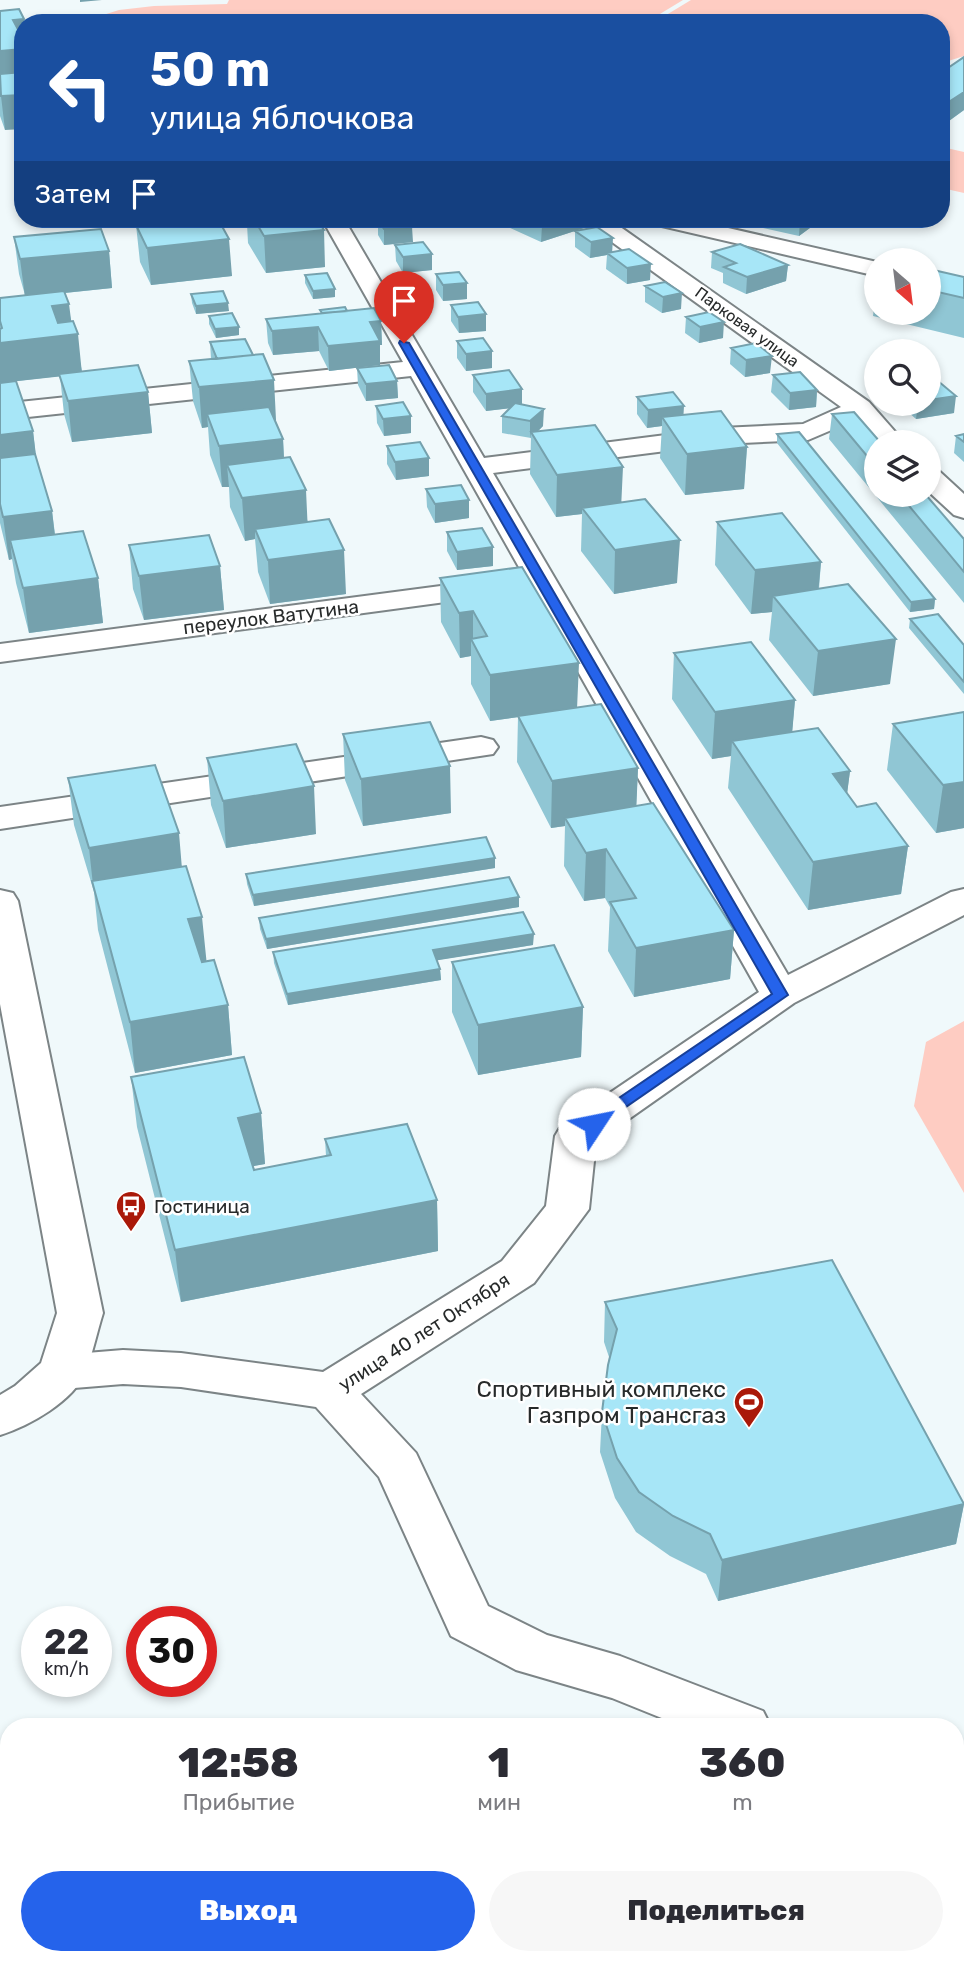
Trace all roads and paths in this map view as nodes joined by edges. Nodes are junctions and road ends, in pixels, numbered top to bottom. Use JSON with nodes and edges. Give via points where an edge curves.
{"nodes":[{"id":1,"x":338,"y":228,"type":"edge"},
{"id":2,"x":608,"y":228,"type":"edge"},
{"id":3,"x":701,"y":228,"type":"edge"},
{"id":4,"x":864,"y":266,"type":"edge"},
{"id":5,"x":417,"y":368,"type":"junction"},
{"id":6,"x":860,"y":408,"type":"junction"},
{"id":7,"x":0,"y":412,"type":"edge"},
{"id":8,"x":878,"y":430,"type":"edge"},
{"id":9,"x":475,"y":467,"type":"junction"},
{"id":10,"x":941,"y":488,"type":"edge"},
{"id":11,"x":964,"y":509,"type":"edge"},
{"id":12,"x":541,"y":582,"type":"junction"},
{"id":13,"x":0,"y":653,"type":"edge"},
{"id":14,"x":481,"y":747,"type":"dead end"},
{"id":15,"x":0,"y":818,"type":"edge"},
{"id":16,"x":964,"y":900,"type":"edge"},
{"id":17,"x":0,"y":901,"type":"edge"},
{"id":18,"x":780,"y":995,"type":"junction"},
{"id":19,"x":62,"y":1373,"type":"junction"},
{"id":20,"x":330,"y":1391,"type":"junction"},
{"id":21,"x":0,"y":1417,"type":"edge"},
{"id":22,"x":721,"y":1718,"type":"edge"}],
"edges":[{"from":1,"to":5,"type":"street"},
{"from":2,"to":6,"type":"street","name":"Парковая улица"},
{"from":3,"to":4,"type":"street"},
{"from":5,"to":7,"type":"street"},
{"from":5,"to":9,"type":"street"},
{"from":6,"to":8,"type":"street","name":"Парковая улица"},
{"from":6,"to":9,"type":"street","via":[[808,432],[721,436]]},
{"from":9,"to":12,"type":"street"},
{"from":10,"to":11,"type":"street"},
{"from":12,"to":13,"type":"street","name":"переулок Ватутина"},
{"from":12,"to":18,"type":"street"},
{"from":14,"to":15,"type":"street"},
{"from":16,"to":18,"type":"street","name":"улица 40 лет Октября"},
{"from":17,"to":19,"type":"street","via":[[80,1313]]},
{"from":18,"to":20,"type":"street","name":"улица 40 лет Октября","via":[[576,1136],[567,1209],[518,1272]]},
{"from":19,"to":20,"type":"street","via":[[123,1367],[181,1370]]},
{"from":19,"to":21,"type":"street","via":[[32,1399]]},
{"from":20,"to":22,"type":"street","name":"улица 40 лет Октября","via":[[399,1466],[468,1621],[535,1654],[620,1678]]}]}
